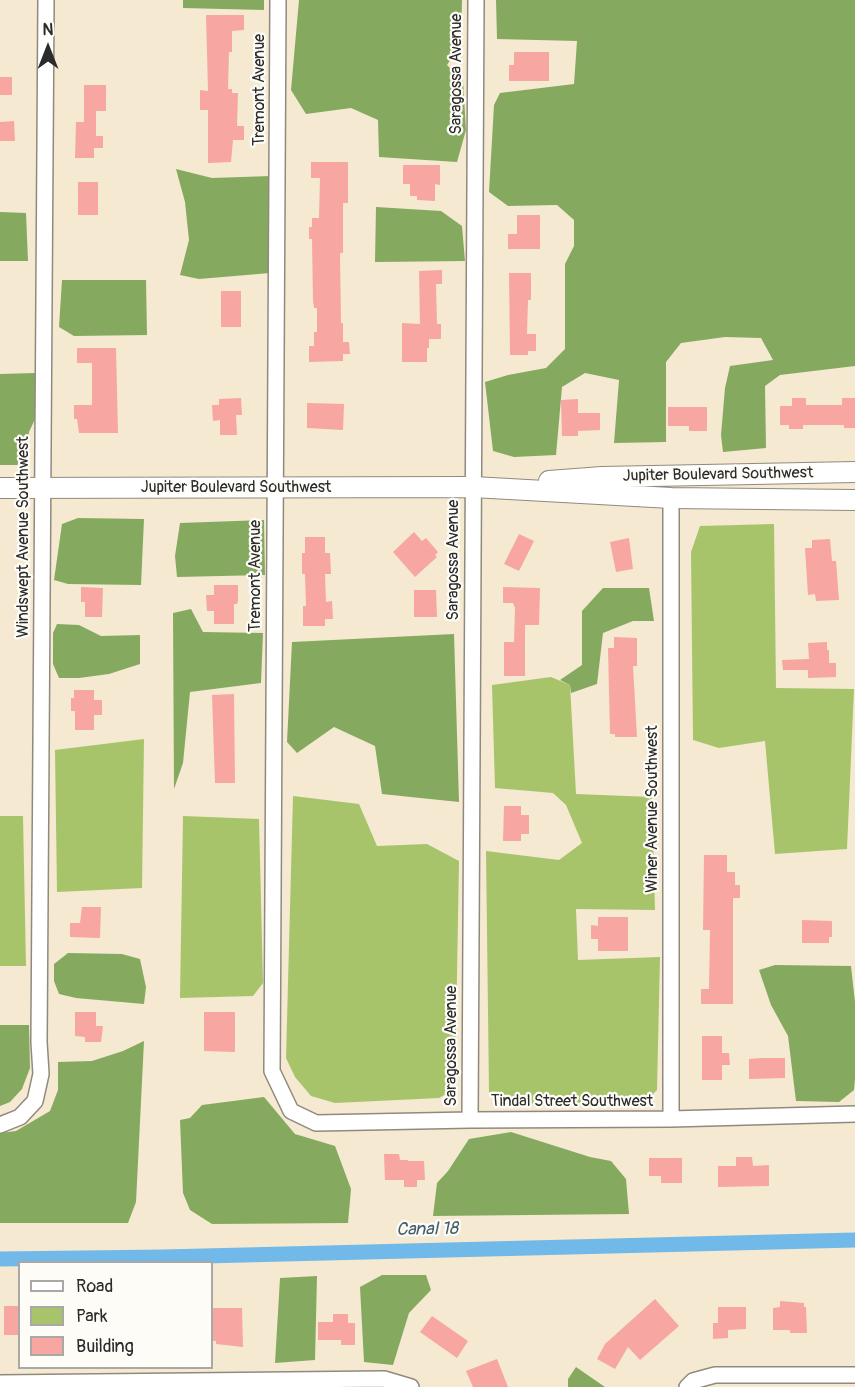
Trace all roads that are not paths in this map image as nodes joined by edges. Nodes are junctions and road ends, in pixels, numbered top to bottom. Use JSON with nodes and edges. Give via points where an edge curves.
{"nodes":[{"id":1,"x":46,"y":0,"type":"edge"},
{"id":2,"x":278,"y":0,"type":"edge"},
{"id":3,"x":476,"y":0,"type":"edge"},
{"id":4,"x":855,"y":472,"type":"edge"},
{"id":5,"x":473,"y":487,"type":"junction"},
{"id":6,"x":0,"y":488,"type":"edge"},
{"id":7,"x":42,"y":488,"type":"junction"},
{"id":8,"x":275,"y":488,"type":"junction"},
{"id":9,"x":671,"y":498,"type":"junction"},
{"id":10,"x":855,"y":500,"type":"edge"},
{"id":11,"x":291,"y":1111,"type":"joint"},
{"id":12,"x":855,"y":1114,"type":"edge"},
{"id":13,"x":672,"y":1119,"type":"junction"},
{"id":14,"x":470,"y":1120,"type":"junction"},
{"id":15,"x":0,"y":1125,"type":"edge"},
{"id":16,"x":855,"y":1375,"type":"edge"},
{"id":17,"x":0,"y":1383,"type":"edge"},
{"id":18,"x":239,"y":1384,"type":"edge"},
{"id":19,"x":411,"y":1387,"type":"edge"},
{"id":20,"x":687,"y":1387,"type":"edge"}],
"edges":[{"from":1,"to":7,"type":"street","name":"Windswept Avenue Southwest"},
{"from":2,"to":8,"type":"street","name":"Tremont Avenue"},
{"from":3,"to":5,"type":"street","name":"Saragossa Avenue"},
{"from":4,"to":5,"type":"street","name":"Jupiter Boulevard Southwest","via":[[602,477]]},
{"from":5,"to":8,"type":"street","name":"Jupiter Boulevard Southwest"},
{"from":5,"to":9,"type":"street","name":"Jupiter Boulevard Southwest"},
{"from":5,"to":14,"type":"street","name":"Saragossa Avenue"},
{"from":6,"to":7,"type":"street","name":"Jupiter Boulevard Southwest"},
{"from":7,"to":8,"type":"street","name":"Jupiter Boulevard Southwest"},
{"from":7,"to":15,"type":"street","name":"Windswept Avenue Southwest","via":[[41,1074],[35,1101],[20,1117]]},
{"from":8,"to":11,"type":"street","name":"Tremont Avenue","via":[[272,1071]]},
{"from":9,"to":10,"type":"street","name":"Jupiter Boulevard Southwest"},
{"from":9,"to":13,"type":"street","name":"Winer Avenue Southwest"},
{"from":11,"to":14,"type":"street","name":"Tindal Street Southwest","via":[[316,1123]]},
{"from":12,"to":13,"type":"street","name":"Tindal Street Southwest"},
{"from":13,"to":14,"type":"street","name":"Tindal Street Southwest"},
{"from":16,"to":20,"type":"street","via":[[714,1375],[693,1381]]},
{"from":17,"to":18,"type":"street"},
{"from":18,"to":19,"type":"street","via":[[384,1379]]}]}
